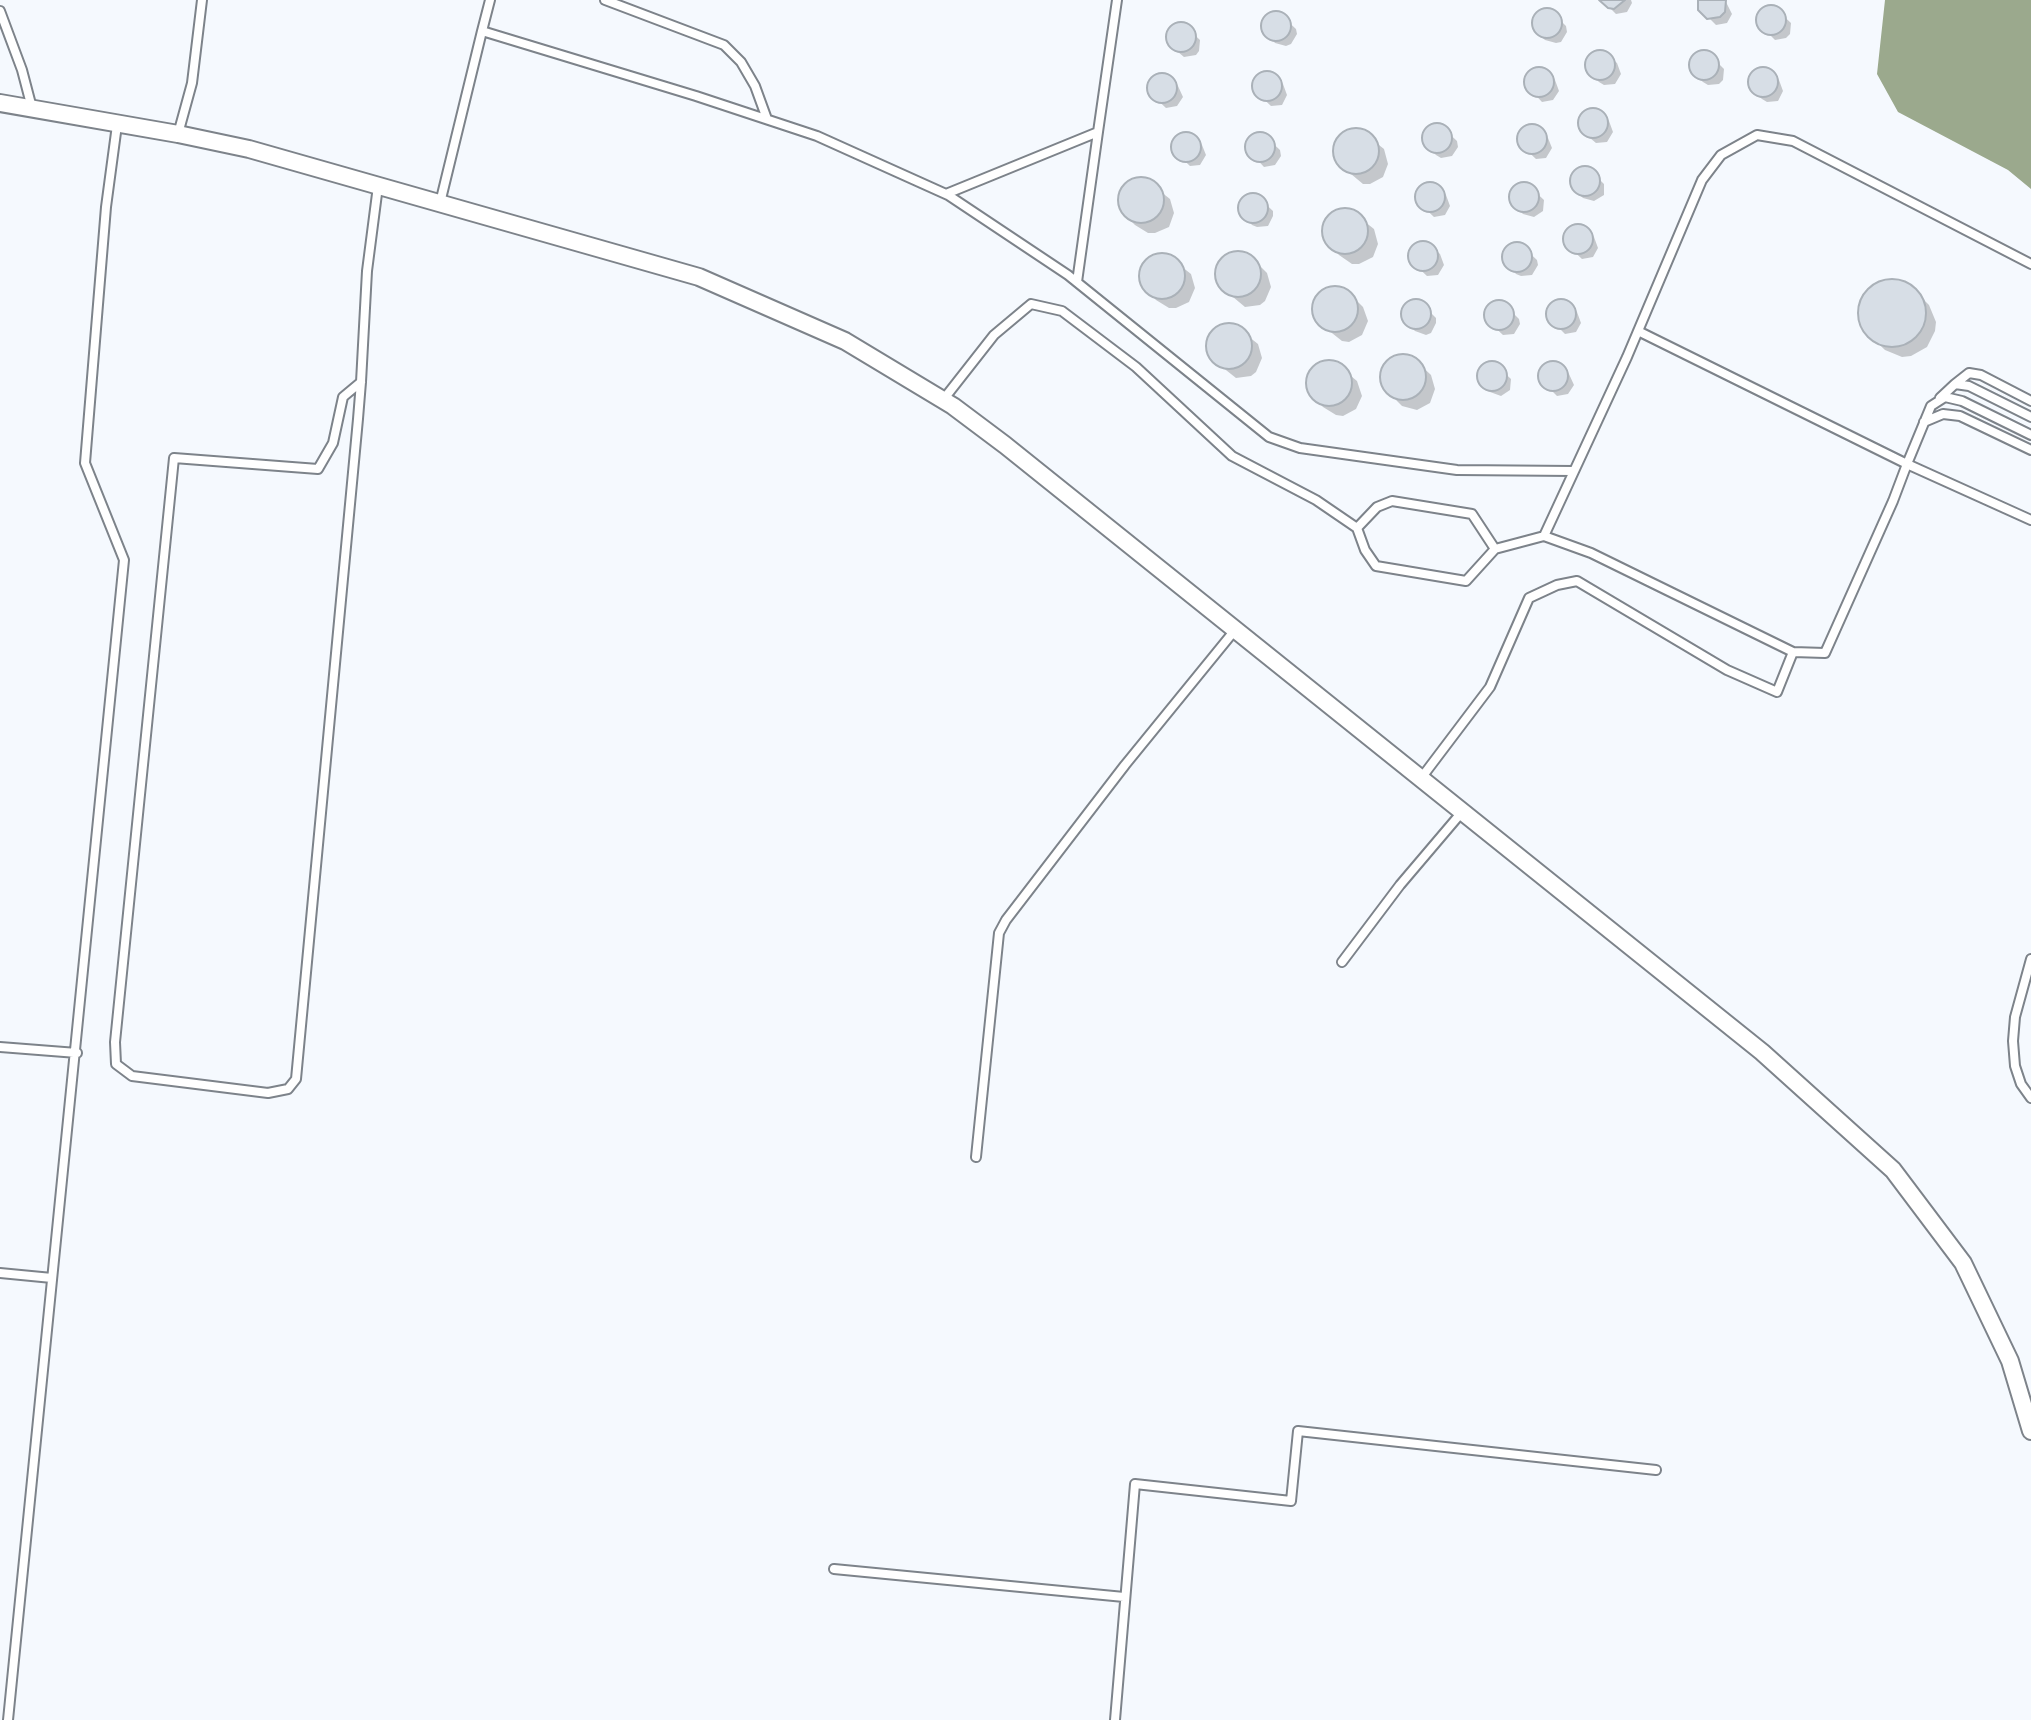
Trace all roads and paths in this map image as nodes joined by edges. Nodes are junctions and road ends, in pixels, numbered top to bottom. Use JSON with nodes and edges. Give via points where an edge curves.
{"nodes":[{"id":1,"x":202,"y":0,"type":"edge"},
{"id":2,"x":490,"y":0,"type":"edge"},
{"id":3,"x":605,"y":0,"type":"edge"},
{"id":4,"x":1117,"y":0,"type":"edge"},
{"id":5,"x":0,"y":11,"type":"edge"},
{"id":6,"x":482,"y":31,"type":"junction"},
{"id":7,"x":0,"y":103,"type":"edge"},
{"id":8,"x":32,"y":109,"type":"junction"},
{"id":9,"x":767,"y":119,"type":"junction"},
{"id":10,"x":117,"y":125,"type":"junction"},
{"id":11,"x":1098,"y":132,"type":"junction"},
{"id":12,"x":178,"y":134,"type":"junction"},
{"id":13,"x":378,"y":186,"type":"junction"},
{"id":14,"x":946,"y":194,"type":"junction"},
{"id":15,"x":440,"y":203,"type":"junction"},
{"id":16,"x":2031,"y":264,"type":"edge"},
{"id":17,"x":1077,"y":282,"type":"junction"},
{"id":18,"x":1638,"y":331,"type":"junction"},
{"id":19,"x":361,"y":382,"type":"junction"},
{"id":20,"x":1955,"y":384,"type":"junction"},
{"id":21,"x":943,"y":400,"type":"junction"},
{"id":22,"x":2031,"y":401,"type":"edge"},
{"id":23,"x":1931,"y":406,"type":"junction"},
{"id":24,"x":2031,"y":417,"type":"edge"},
{"id":25,"x":1924,"y":422,"type":"junction"},
{"id":26,"x":2031,"y":435,"type":"edge"},
{"id":27,"x":2031,"y":450,"type":"edge"},
{"id":28,"x":1907,"y":464,"type":"junction"},
{"id":29,"x":1573,"y":471,"type":"junction"},
{"id":30,"x":2031,"y":520,"type":"edge"},
{"id":31,"x":1357,"y":528,"type":"junction"},
{"id":32,"x":1544,"y":536,"type":"junction"},
{"id":33,"x":1495,"y":549,"type":"junction"},
{"id":34,"x":1235,"y":630,"type":"junction"},
{"id":35,"x":1793,"y":652,"type":"junction"},
{"id":36,"x":1422,"y":777,"type":"junction"},
{"id":37,"x":1462,"y":811,"type":"junction"},
{"id":38,"x":2031,"y":959,"type":"edge"},
{"id":39,"x":1342,"y":962,"type":"dead end"},
{"id":40,"x":0,"y":1047,"type":"edge"},
{"id":41,"x":77,"y":1053,"type":"junction"},
{"id":42,"x":2031,"y":1098,"type":"edge"},
{"id":43,"x":976,"y":1157,"type":"dead end"},
{"id":44,"x":0,"y":1273,"type":"edge"},
{"id":45,"x":52,"y":1278,"type":"junction"},
{"id":46,"x":2031,"y":1431,"type":"edge"},
{"id":47,"x":1656,"y":1470,"type":"dead end"},
{"id":48,"x":834,"y":1569,"type":"dead end"},
{"id":49,"x":1124,"y":1597,"type":"junction"},
{"id":50,"x":8,"y":1720,"type":"edge"},
{"id":51,"x":1115,"y":1720,"type":"edge"}],
"edges":[{"from":1,"to":12,"type":"lane","via":[[192,83]]},
{"from":2,"to":6,"type":"lane"},
{"from":3,"to":9,"type":"lane","via":[[724,45],[755,86]]},
{"from":4,"to":11,"type":"lane"},
{"from":5,"to":8,"type":"lane"},
{"from":6,"to":9,"type":"lane"},
{"from":6,"to":15,"type":"lane"},
{"from":7,"to":8,"type":"street"},
{"from":8,"to":10,"type":"street"},
{"from":9,"to":14,"type":"lane"},
{"from":10,"to":12,"type":"street"},
{"from":10,"to":41,"type":"lane","via":[[85,463],[124,560]]},
{"from":11,"to":14,"type":"lane"},
{"from":11,"to":17,"type":"lane"},
{"from":12,"to":13,"type":"street"},
{"from":13,"to":15,"type":"street"},
{"from":13,"to":19,"type":"lane"},
{"from":14,"to":17,"type":"lane"},
{"from":15,"to":21,"type":"street","via":[[699,277],[845,341]]},
{"from":16,"to":18,"type":"lane","via":[[1793,141],[1757,135],[1721,155],[1702,180]]},
{"from":17,"to":29,"type":"lane","via":[[1269,437],[1300,448],[1457,470]]},
{"from":18,"to":28,"type":"lane"},
{"from":18,"to":29,"type":"lane"},
{"from":19,"to":19,"type":"lane","via":[[296,1079],[288,1089],[268,1093],[132,1076],[116,1064],[115,1042],[174,458],[318,469],[333,443],[343,397]]},
{"from":20,"to":22,"type":"lane","via":[[1969,373],[1981,375]]},
{"from":20,"to":23,"type":"lane"},
{"from":20,"to":24,"type":"lane"},
{"from":21,"to":31,"type":"lane","via":[[994,335],[1031,304],[1062,311],[1136,367],[1232,456]]},
{"from":21,"to":34,"type":"street"},
{"from":23,"to":25,"type":"lane"},
{"from":23,"to":26,"type":"lane","via":[[1945,397],[1953,399]]},
{"from":25,"to":27,"type":"lane","via":[[1943,414],[1960,416]]},
{"from":25,"to":28,"type":"lane"},
{"from":28,"to":30,"type":"lane"},
{"from":28,"to":35,"type":"lane","via":[[1825,653]]},
{"from":29,"to":32,"type":"lane"},
{"from":31,"to":33,"type":"lane","via":[[1377,507],[1392,501],[1472,514]]},
{"from":31,"to":33,"type":"lane","via":[[1376,566],[1423,575],[1466,581]]},
{"from":32,"to":33,"type":"lane"},
{"from":32,"to":35,"type":"lane","via":[[1591,553]]},
{"from":34,"to":36,"type":"street"},
{"from":34,"to":43,"type":"lane","via":[[999,933]]},
{"from":35,"to":36,"type":"lane","via":[[1777,692],[1727,670],[1577,581],[1557,585],[1529,598],[1490,687]]},
{"from":36,"to":37,"type":"street"},
{"from":37,"to":39,"type":"lane"},
{"from":37,"to":46,"type":"street","via":[[1762,1052],[1893,1170],[1963,1263],[2010,1361]]},
{"from":38,"to":42,"type":"lane","via":[[2013,1041],[2015,1066]]},
{"from":40,"to":41,"type":"lane"},
{"from":41,"to":45,"type":"lane"},
{"from":44,"to":45,"type":"lane"},
{"from":45,"to":50,"type":"lane"},
{"from":47,"to":49,"type":"lane","via":[[1298,1431],[1291,1501],[1135,1484]]},
{"from":48,"to":49,"type":"lane"},
{"from":49,"to":51,"type":"lane"}]}
